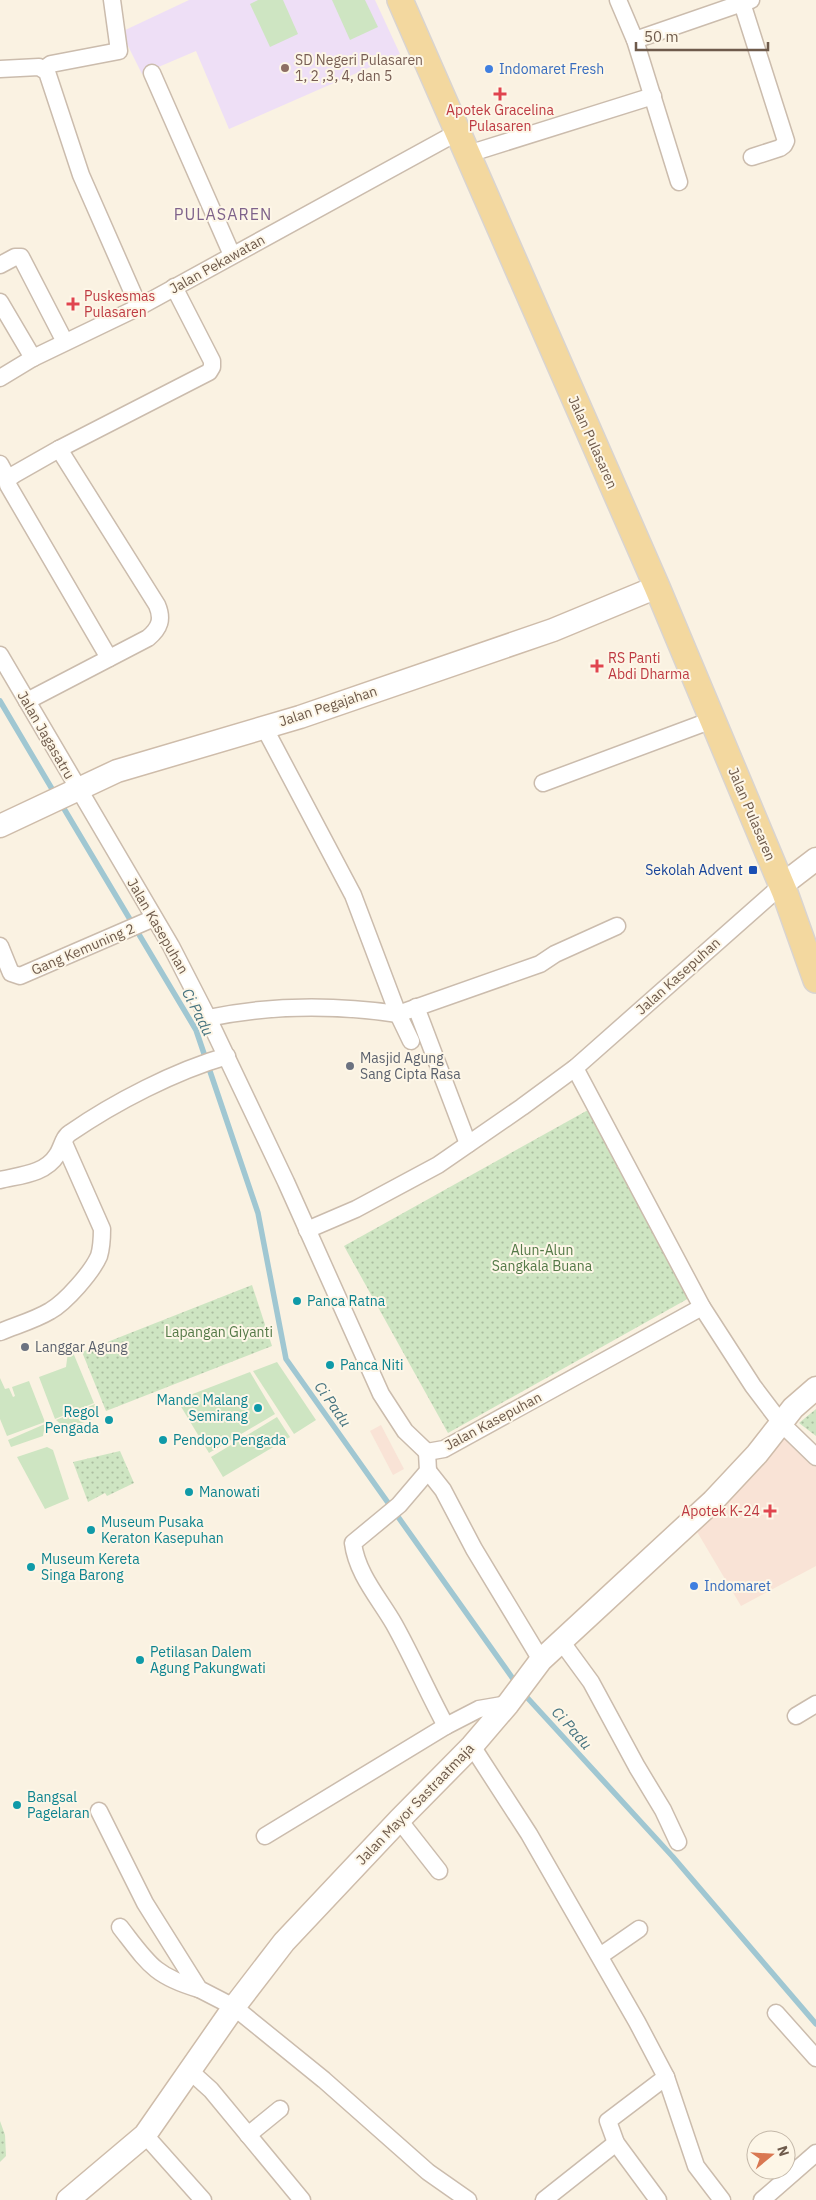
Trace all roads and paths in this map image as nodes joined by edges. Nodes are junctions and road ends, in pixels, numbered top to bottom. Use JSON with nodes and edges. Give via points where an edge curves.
{"nodes":[{"id":1,"x":112,"y":0,"type":"edge"},
{"id":2,"x":400,"y":0,"type":"edge"},
{"id":3,"x":618,"y":0,"type":"edge"},
{"id":4,"x":747,"y":2,"type":"edge"},
{"id":5,"x":635,"y":40,"type":"junction"},
{"id":6,"x":0,"y":69,"type":"edge"},
{"id":7,"x":44,"y":69,"type":"junction"},
{"id":8,"x":152,"y":73,"type":"dead end"},
{"id":9,"x":654,"y":96,"type":"junction"},
{"id":10,"x":463,"y":143,"type":"junction"},
{"id":11,"x":752,"y":157,"type":"dead end"},
{"id":12,"x":680,"y":182,"type":"dead end"},
{"id":13,"x":232,"y":255,"type":"junction"},
{"id":14,"x":0,"y":264,"type":"edge"},
{"id":15,"x":174,"y":287,"type":"junction"},
{"id":16,"x":0,"y":302,"type":"edge"},
{"id":17,"x":139,"y":307,"type":"junction"},
{"id":18,"x":65,"y":342,"type":"junction"},
{"id":19,"x":33,"y":358,"type":"junction"},
{"id":20,"x":0,"y":378,"type":"edge"},
{"id":21,"x":59,"y":449,"type":"junction"},
{"id":22,"x":0,"y":464,"type":"edge"},
{"id":23,"x":8,"y":479,"type":"junction"},
{"id":24,"x":657,"y":587,"type":"junction"},
{"id":25,"x":0,"y":656,"type":"edge"},
{"id":26,"x":109,"y":658,"type":"junction"},
{"id":27,"x":27,"y":701,"type":"junction"},
{"id":28,"x":712,"y":720,"type":"junction"},
{"id":29,"x":264,"y":727,"type":"junction"},
{"id":30,"x":542,"y":783,"type":"dead end"},
{"id":31,"x":64,"y":795,"type":"junction"},
{"id":32,"x":0,"y":826,"type":"edge"},
{"id":33,"x":816,"y":859,"type":"edge"},
{"id":34,"x":782,"y":885,"type":"junction"},
{"id":35,"x":145,"y":922,"type":"junction"},
{"id":36,"x":616,"y":926,"type":"dead end"},
{"id":37,"x":0,"y":946,"type":"edge"},
{"id":38,"x":816,"y":980,"type":"edge"},
{"id":39,"x":416,"y":1008,"type":"junction"},
{"id":40,"x":398,"y":1014,"type":"junction"},
{"id":41,"x":208,"y":1018,"type":"junction"},
{"id":42,"x":411,"y":1041,"type":"dead end"},
{"id":43,"x":221,"y":1058,"type":"junction"},
{"id":44,"x":575,"y":1068,"type":"junction"},
{"id":45,"x":64,"y":1143,"type":"junction"},
{"id":46,"x":468,"y":1144,"type":"junction"},
{"id":47,"x":0,"y":1180,"type":"edge"},
{"id":48,"x":307,"y":1230,"type":"junction"},
{"id":49,"x":702,"y":1306,"type":"junction"},
{"id":50,"x":0,"y":1332,"type":"edge"},
{"id":51,"x":816,"y":1388,"type":"edge"},
{"id":52,"x":781,"y":1423,"type":"junction"},
{"id":53,"x":427,"y":1452,"type":"junction"},
{"id":54,"x":816,"y":1457,"type":"edge"},
{"id":55,"x":428,"y":1471,"type":"junction"},
{"id":56,"x":561,"y":1641,"type":"junction"},
{"id":57,"x":536,"y":1666,"type":"junction"},
{"id":58,"x":508,"y":1704,"type":"junction"},
{"id":59,"x":816,"y":1704,"type":"edge"},
{"id":60,"x":796,"y":1716,"type":"dead end"},
{"id":61,"x":446,"y":1726,"type":"junction"},
{"id":62,"x":472,"y":1746,"type":"junction"},
{"id":63,"x":99,"y":1811,"type":"dead end"},
{"id":64,"x":399,"y":1820,"type":"junction"},
{"id":65,"x":265,"y":1836,"type":"dead end"},
{"id":66,"x":678,"y":1842,"type":"dead end"},
{"id":67,"x":439,"y":1871,"type":"dead end"},
{"id":68,"x":120,"y":1927,"type":"dead end"},
{"id":69,"x":639,"y":1930,"type":"dead end"},
{"id":70,"x":600,"y":1956,"type":"junction"},
{"id":71,"x":199,"y":1989,"type":"junction"},
{"id":72,"x":234,"y":2007,"type":"junction"},
{"id":73,"x":776,"y":2013,"type":"dead end"},
{"id":74,"x":816,"y":2058,"type":"edge"},
{"id":75,"x":190,"y":2071,"type":"junction"},
{"id":76,"x":666,"y":2077,"type":"junction"},
{"id":77,"x":280,"y":2109,"type":"dead end"},
{"id":78,"x":145,"y":2135,"type":"junction"},
{"id":79,"x":248,"y":2135,"type":"junction"},
{"id":80,"x":616,"y":2143,"type":"junction"},
{"id":81,"x":816,"y":2153,"type":"edge"},
{"id":82,"x":68,"y":2200,"type":"edge"},
{"id":83,"x":203,"y":2200,"type":"edge"},
{"id":84,"x":302,"y":2200,"type":"edge"},
{"id":85,"x":468,"y":2200,"type":"edge"},
{"id":86,"x":544,"y":2200,"type":"edge"},
{"id":87,"x":658,"y":2200,"type":"edge"},
{"id":88,"x":722,"y":2200,"type":"edge"},
{"id":89,"x":762,"y":2200,"type":"edge"}],
"edges":[{"from":1,"to":7,"type":"street","via":[[119,51],[51,64]]},
{"from":2,"to":10,"type":"main road","name":"Jalan Pulasaren"},
{"from":3,"to":5,"type":"street"},
{"from":4,"to":5,"type":"street"},
{"from":4,"to":11,"type":"street","via":[[786,141],[780,148]]},
{"from":5,"to":9,"type":"street"},
{"from":6,"to":7,"type":"street"},
{"from":7,"to":17,"type":"street","via":[[81,175]]},
{"from":8,"to":13,"type":"street"},
{"from":9,"to":10,"type":"street","name":"Jalan Pekawatan"},
{"from":9,"to":12,"type":"street"},
{"from":10,"to":13,"type":"street","name":"Jalan Pekawatan"},
{"from":10,"to":24,"type":"main road","name":"Jalan Pulasaren"},
{"from":13,"to":15,"type":"street","name":"Jalan Pekawatan"},
{"from":14,"to":18,"type":"street","via":[[21,257]]},
{"from":15,"to":17,"type":"street","name":"Jalan Pekawatan"},
{"from":15,"to":21,"type":"street","via":[[212,361],[212,368]]},
{"from":16,"to":19,"type":"street"},
{"from":17,"to":18,"type":"street","name":"Jalan Pekawatan"},
{"from":18,"to":19,"type":"street","name":"Jalan Pekawatan"},
{"from":19,"to":20,"type":"street","name":"Jalan Pekawatan"},
{"from":21,"to":23,"type":"street"},
{"from":21,"to":26,"type":"street","via":[[161,614],[156,632]]},
{"from":22,"to":23,"type":"street"},
{"from":23,"to":26,"type":"street","via":[[8,486]]},
{"from":24,"to":28,"type":"main road","name":"Jalan Pulasaren"},
{"from":24,"to":29,"type":"street","name":"Jalan Pegajahan","via":[[553,630]]},
{"from":25,"to":27,"type":"street","name":"Jalan Jagasatru"},
{"from":26,"to":27,"type":"street"},
{"from":27,"to":31,"type":"street","name":"Jalan Jagasatru"},
{"from":28,"to":30,"type":"street"},
{"from":28,"to":34,"type":"main road","name":"Jalan Pulasaren"},
{"from":29,"to":31,"type":"street","name":"Jalan Pegajahan","via":[[117,771]]},
{"from":29,"to":40,"type":"street","via":[[353,895]]},
{"from":31,"to":32,"type":"street","name":"Jalan Pegajahan"},
{"from":31,"to":35,"type":"street","name":"Jalan Kasepuhan"},
{"from":33,"to":34,"type":"street"},
{"from":34,"to":38,"type":"main road","name":"Jalan Pulasaren"},
{"from":34,"to":44,"type":"street","name":"Jalan Kasepuhan"},
{"from":35,"to":37,"type":"street","name":"Gang Kemuning 2","via":[[20,976],[11,973]]},
{"from":35,"to":41,"type":"street","name":"Jalan Kasepuhan"},
{"from":36,"to":39,"type":"street","via":[[540,964]]},
{"from":39,"to":40,"type":"street"},
{"from":39,"to":46,"type":"street"},
{"from":40,"to":41,"type":"street","via":[[373,1010],[275,1008]]},
{"from":40,"to":42,"type":"street"},
{"from":41,"to":43,"type":"street","name":"Jalan Kasepuhan"},
{"from":43,"to":45,"type":"street","via":[[153,1086],[69,1133]]},
{"from":43,"to":48,"type":"street","name":"Jalan Kasepuhan"},
{"from":44,"to":46,"type":"street","name":"Jalan Kasepuhan"},
{"from":44,"to":49,"type":"street"},
{"from":45,"to":47,"type":"street","via":[[50,1164],[38,1172]]},
{"from":45,"to":50,"type":"street","via":[[102,1229],[98,1258],[59,1304]]},
{"from":46,"to":48,"type":"street","name":"Jalan Kasepuhan","via":[[438,1165],[356,1209]]},
{"from":48,"to":53,"type":"street","name":"Jalan Kasepuhan","via":[[381,1394],[405,1431]]},
{"from":49,"to":52,"type":"street","via":[[753,1386]]},
{"from":49,"to":53,"type":"street","name":"Jalan Kasepuhan","via":[[444,1449]]},
{"from":51,"to":52,"type":"street","name":"Jalan Mayor Sastraatmaja"},
{"from":52,"to":54,"type":"street"},
{"from":52,"to":56,"type":"street","name":"Jalan Mayor Sastraatmaja","via":[[713,1501]]},
{"from":53,"to":55,"type":"street"},
{"from":55,"to":57,"type":"street","via":[[443,1490]]},
{"from":55,"to":61,"type":"street","via":[[393,1509],[353,1543],[357,1561],[395,1626]]},
{"from":56,"to":57,"type":"street","name":"Jalan Mayor Sastraatmaja"},
{"from":56,"to":66,"type":"street","via":[[591,1682]]},
{"from":57,"to":58,"type":"street","name":"Jalan Mayor Sastraatmaja"},
{"from":58,"to":61,"type":"street","via":[[479,1709]]},
{"from":58,"to":62,"type":"street","name":"Jalan Mayor Sastraatmaja"},
{"from":59,"to":60,"type":"street"},
{"from":61,"to":65,"type":"street"},
{"from":62,"to":64,"type":"street","name":"Jalan Mayor Sastraatmaja"},
{"from":62,"to":70,"type":"street"},
{"from":63,"to":71,"type":"street","via":[[145,1903]]},
{"from":64,"to":67,"type":"street"},
{"from":64,"to":72,"type":"street","name":"Jalan Mayor Sastraatmaja","via":[[284,1942]]},
{"from":68,"to":71,"type":"street","via":[[146,1960],[164,1976]]},
{"from":69,"to":70,"type":"street"},
{"from":70,"to":76,"type":"street"},
{"from":71,"to":72,"type":"street"},
{"from":72,"to":75,"type":"street","name":"Jalan Mayor Sastraatmaja"},
{"from":72,"to":85,"type":"street","via":[[324,2080],[428,2172]]},
{"from":73,"to":74,"type":"street"},
{"from":75,"to":78,"type":"street","name":"Jalan Mayor Sastraatmaja"},
{"from":75,"to":79,"type":"street","via":[[211,2090]]},
{"from":76,"to":80,"type":"street","via":[[608,2121]]},
{"from":76,"to":88,"type":"street","via":[[696,2166]]},
{"from":77,"to":79,"type":"street"},
{"from":78,"to":82,"type":"street","name":"Jalan Mayor Sastraatmaja"},
{"from":78,"to":83,"type":"street"},
{"from":79,"to":84,"type":"street"},
{"from":80,"to":86,"type":"street"},
{"from":80,"to":87,"type":"street"},
{"from":81,"to":89,"type":"street"}]}
